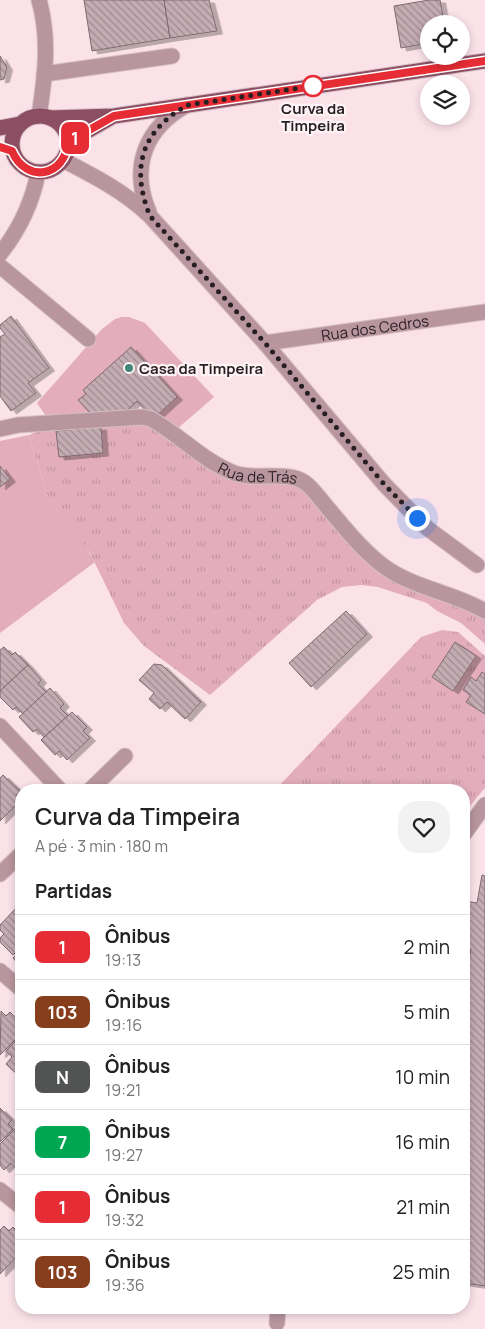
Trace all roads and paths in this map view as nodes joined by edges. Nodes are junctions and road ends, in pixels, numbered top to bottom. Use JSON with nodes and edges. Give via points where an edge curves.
{"nodes":[{"id":1,"x":39,"y":0,"type":"edge"},
{"id":2,"x":172,"y":56,"type":"dead end"},
{"id":3,"x":485,"y":61,"type":"edge"},
{"id":4,"x":44,"y":74,"type":"junction"},
{"id":5,"x":188,"y":105,"type":"junction"},
{"id":6,"x":114,"y":116,"type":"junction"},
{"id":7,"x":44,"y":117,"type":"junction"},
{"id":8,"x":20,"y":124,"type":"junction"},
{"id":9,"x":0,"y":128,"type":"edge"},
{"id":10,"x":68,"y":142,"type":"junction"},
{"id":11,"x":6,"y":149,"type":"edge"},
{"id":12,"x":63,"y":160,"type":"junction"},
{"id":13,"x":38,"y":172,"type":"junction"},
{"id":14,"x":150,"y":216,"type":"junction"},
{"id":15,"x":0,"y":254,"type":"edge"},
{"id":16,"x":0,"y":266,"type":"edge"},
{"id":17,"x":485,"y":312,"type":"edge"},
{"id":18,"x":88,"y":339,"type":"dead end"},
{"id":19,"x":265,"y":343,"type":"junction"},
{"id":20,"x":0,"y":429,"type":"edge"},
{"id":21,"x":477,"y":564,"type":"dead end"},
{"id":22,"x":485,"y":611,"type":"edge"},
{"id":23,"x":0,"y":726,"type":"edge"},
{"id":24,"x":125,"y":756,"type":"dead end"},
{"id":25,"x":54,"y":784,"type":"edge"},
{"id":26,"x":96,"y":784,"type":"edge"},
{"id":27,"x":485,"y":805,"type":"edge"},
{"id":28,"x":470,"y":826,"type":"edge"},
{"id":29,"x":15,"y":860,"type":"edge"},
{"id":30,"x":0,"y":874,"type":"edge"},
{"id":31,"x":0,"y":971,"type":"edge"},
{"id":32,"x":15,"y":984,"type":"edge"},
{"id":33,"x":0,"y":1190,"type":"edge"},
{"id":34,"x":15,"y":1202,"type":"edge"},
{"id":35,"x":278,"y":1314,"type":"edge"},
{"id":36,"x":277,"y":1323,"type":"dead end"}],
"edges":[{"from":1,"to":4,"type":"street","via":[[46,33]]},
{"from":2,"to":4,"type":"street"},
{"from":3,"to":5,"type":"main road"},
{"from":4,"to":7,"type":"street"},
{"from":5,"to":6,"type":"main road"},
{"from":5,"to":14,"type":"street","via":[[158,127],[148,143],[140,179]]},
{"from":6,"to":7,"type":"main road"},
{"from":6,"to":10,"type":"main road"},
{"from":7,"to":8,"type":"main road","via":[[28,118]]},
{"from":7,"to":10,"type":"main road","via":[[59,124]]},
{"from":8,"to":9,"type":"main road"},
{"from":8,"to":11,"type":"main road"},
{"from":10,"to":12,"type":"main road"},
{"from":11,"to":13,"type":"main road","via":[[22,166]]},
{"from":12,"to":13,"type":"main road","via":[[48,171]]},
{"from":12,"to":14,"type":"street","via":[[136,202]]},
{"from":13,"to":15,"type":"street","via":[[26,215]]},
{"from":14,"to":19,"type":"street"},
{"from":16,"to":18,"type":"street"},
{"from":17,"to":19,"type":"street","name":"Rua dos Cedros"},
{"from":19,"to":21,"type":"street","via":[[401,502],[427,528]]},
{"from":20,"to":22,"type":"street","name":"Rua de Trás","via":[[49,422],[152,419],[230,472],[250,477],[300,480],[381,564],[409,581]]},
{"from":23,"to":25,"type":"street"},
{"from":24,"to":26,"type":"street"},
{"from":27,"to":28,"type":"street"},
{"from":29,"to":30,"type":"street"},
{"from":31,"to":32,"type":"street"},
{"from":33,"to":34,"type":"street"},
{"from":35,"to":36,"type":"street"}]}
